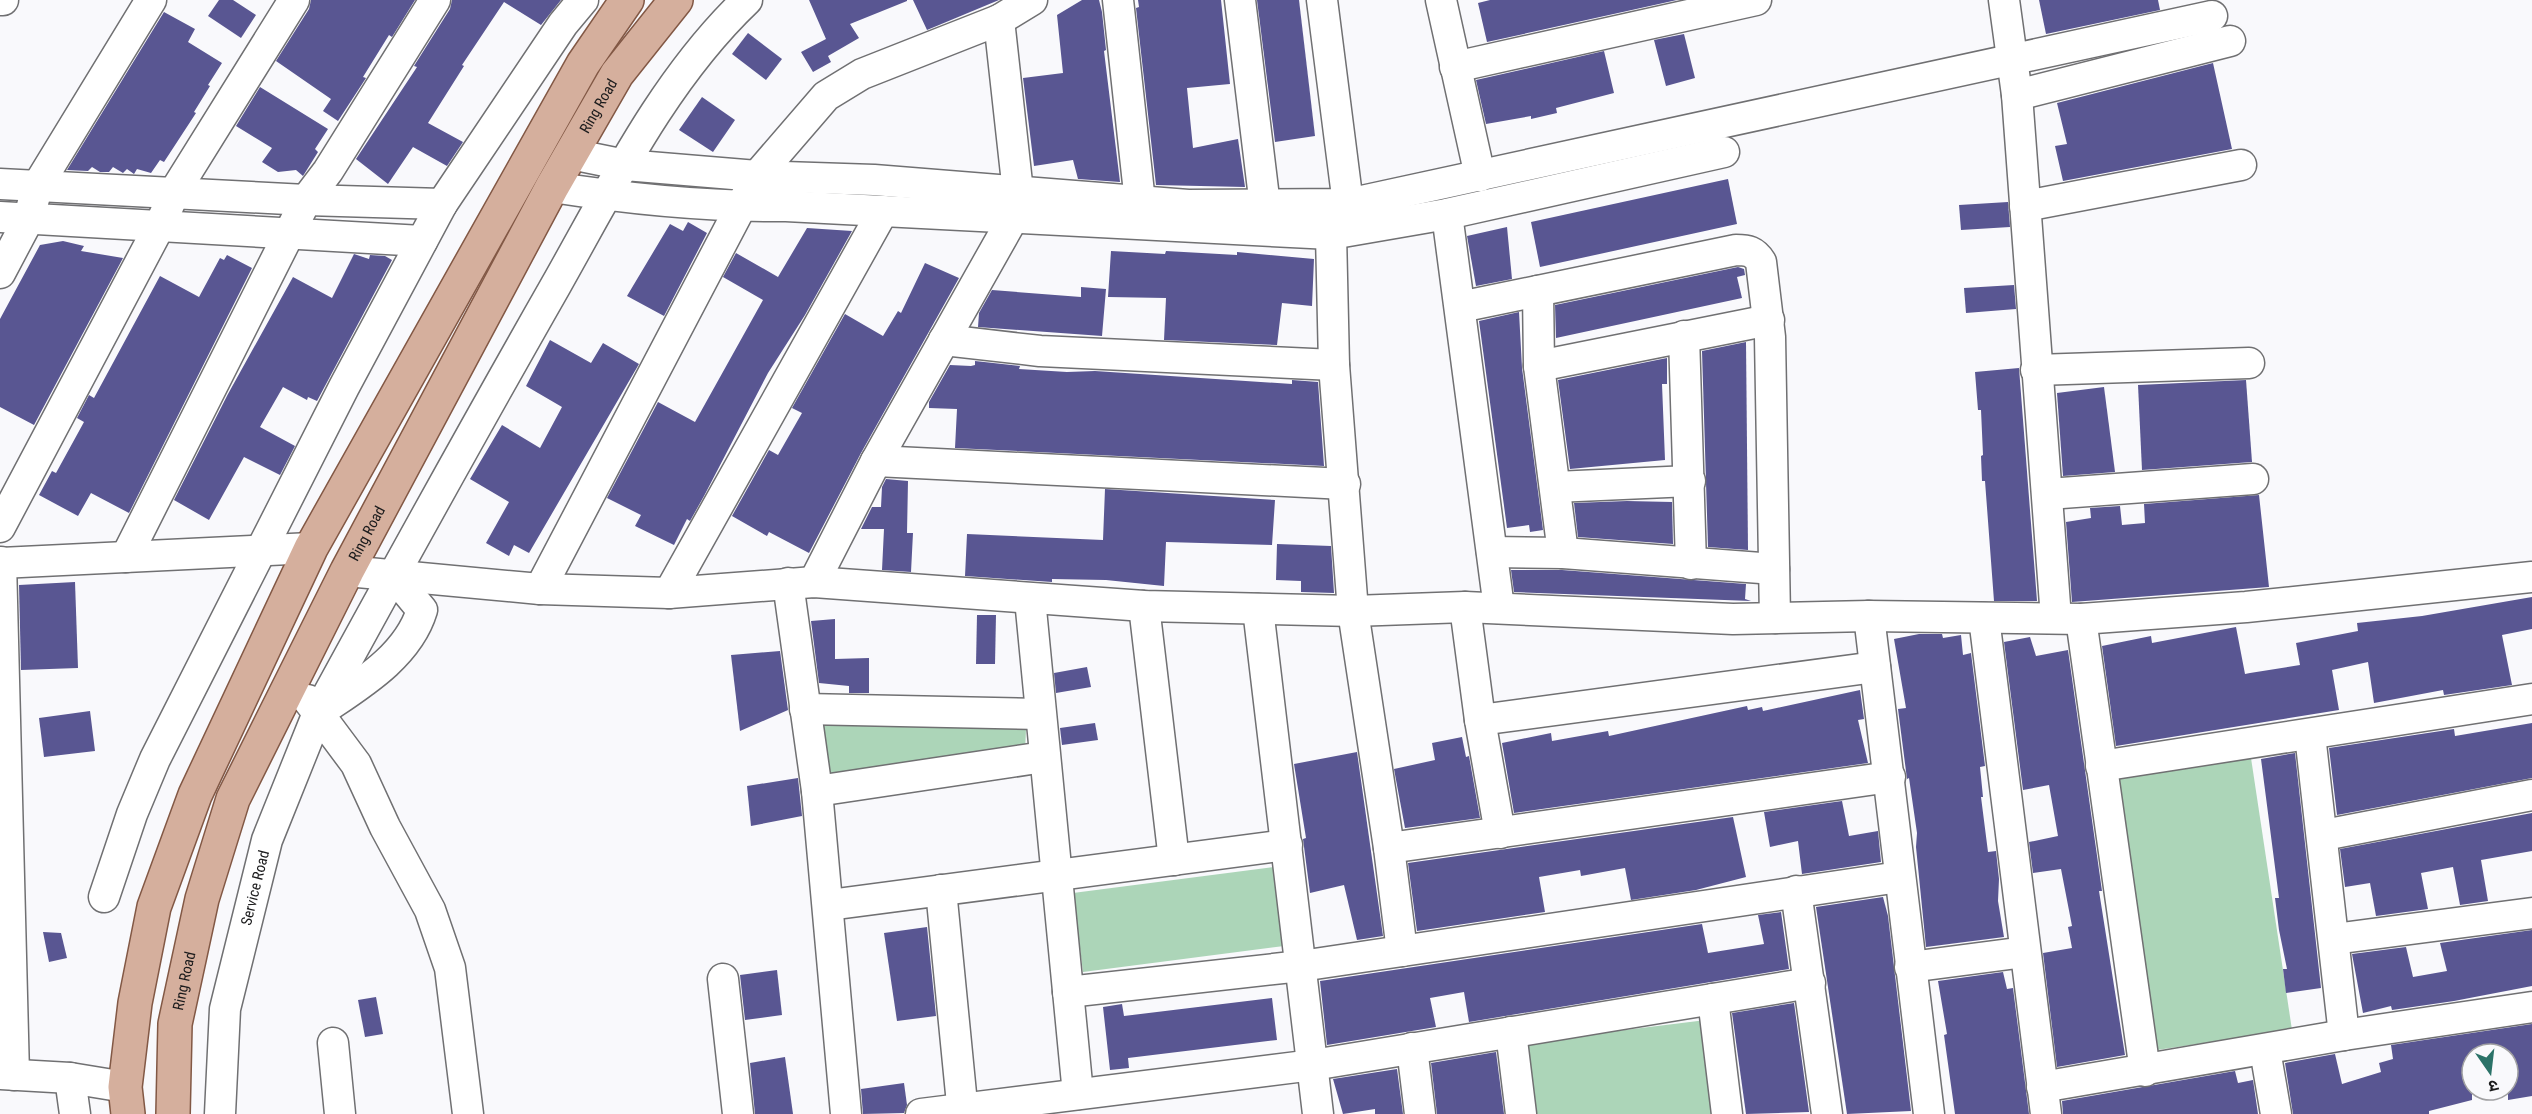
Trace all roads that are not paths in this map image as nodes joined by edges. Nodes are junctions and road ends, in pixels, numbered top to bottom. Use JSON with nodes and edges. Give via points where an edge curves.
{"nodes":[{"id":1,"x":151,"y":0,"type":"edge"},
{"id":2,"x":294,"y":0,"type":"edge"},
{"id":3,"x":435,"y":0,"type":"edge"},
{"id":4,"x":583,"y":0,"type":"edge"},
{"id":5,"x":627,"y":0,"type":"edge"},
{"id":6,"x":676,"y":0,"type":"edge"},
{"id":7,"x":747,"y":0,"type":"edge"},
{"id":8,"x":1032,"y":0,"type":"edge"},
{"id":9,"x":1118,"y":0,"type":"edge"},
{"id":10,"x":1240,"y":0,"type":"edge"},
{"id":11,"x":1322,"y":0,"type":"edge"},
{"id":12,"x":1440,"y":0,"type":"edge"},
{"id":13,"x":1758,"y":0,"type":"edge"},
{"id":14,"x":2004,"y":0,"type":"edge"},
{"id":15,"x":2212,"y":16,"type":"dead end"},
{"id":16,"x":999,"y":20,"type":"junction"},
{"id":17,"x":2230,"y":41,"type":"dead end"},
{"id":18,"x":2013,"y":60,"type":"junction"},
{"id":19,"x":1455,"y":67,"type":"junction"},
{"id":20,"x":2017,"y":95,"type":"junction"},
{"id":21,"x":1724,"y":152,"type":"dead end"},
{"id":22,"x":571,"y":154,"type":"junction"},
{"id":23,"x":625,"y":165,"type":"junction"},
{"id":24,"x":2241,"y":165,"type":"dead end"},
{"id":25,"x":757,"y":176,"type":"junction"},
{"id":26,"x":1466,"y":179,"type":"junction"},
{"id":27,"x":0,"y":184,"type":"edge"},
{"id":28,"x":38,"y":185,"type":"junction"},
{"id":29,"x":552,"y":187,"type":"junction"},
{"id":30,"x":174,"y":191,"type":"junction"},
{"id":31,"x":607,"y":195,"type":"junction"},
{"id":32,"x":306,"y":200,"type":"junction"},
{"id":33,"x":1140,"y":202,"type":"junction"},
{"id":34,"x":442,"y":204,"type":"junction"},
{"id":35,"x":1348,"y":204,"type":"junction"},
{"id":36,"x":1015,"y":205,"type":"junction"},
{"id":37,"x":1265,"y":206,"type":"junction"},
{"id":38,"x":2025,"y":206,"type":"junction"},
{"id":39,"x":740,"y":207,"type":"junction"},
{"id":40,"x":883,"y":211,"type":"junction"},
{"id":41,"x":1452,"y":213,"type":"junction"},
{"id":42,"x":14,"y":218,"type":"edge"},
{"id":43,"x":160,"y":225,"type":"junction"},
{"id":44,"x":289,"y":233,"type":"junction"},
{"id":45,"x":1331,"y":234,"type":"junction"},
{"id":46,"x":422,"y":240,"type":"junction"},
{"id":47,"x":0,"y":273,"type":"edge"},
{"id":48,"x":1538,"y":291,"type":"junction"},
{"id":49,"x":1460,"y":307,"type":"junction"},
{"id":50,"x":1769,"y":320,"type":"junction"},
{"id":51,"x":1684,"y":336,"type":"junction"},
{"id":52,"x":944,"y":340,"type":"junction"},
{"id":53,"x":2249,"y":363,"type":"dead end"},
{"id":54,"x":1334,"y":365,"type":"junction"},
{"id":55,"x":1539,"y":366,"type":"junction"},
{"id":56,"x":2036,"y":370,"type":"junction"},
{"id":57,"x":876,"y":461,"type":"junction"},
{"id":58,"x":2253,"y":479,"type":"dead end"},
{"id":59,"x":1690,"y":481,"type":"junction"},
{"id":60,"x":1344,"y":484,"type":"junction"},
{"id":61,"x":1555,"y":487,"type":"junction"},
{"id":62,"x":2048,"y":494,"type":"junction"},
{"id":63,"x":0,"y":527,"type":"edge"},
{"id":64,"x":312,"y":548,"type":"junction"},
{"id":65,"x":259,"y":551,"type":"junction"},
{"id":66,"x":1492,"y":552,"type":"junction"},
{"id":67,"x":1563,"y":553,"type":"junction"},
{"id":68,"x":126,"y":557,"type":"junction"},
{"id":69,"x":0,"y":562,"type":"edge"},
{"id":70,"x":1691,"y":564,"type":"junction"},
{"id":71,"x":1774,"y":569,"type":"junction"},
{"id":72,"x":347,"y":571,"type":"junction"},
{"id":73,"x":393,"y":575,"type":"junction"},
{"id":74,"x":2532,"y":577,"type":"edge"},
{"id":75,"x":801,"y":582,"type":"junction"},
{"id":76,"x":540,"y":589,"type":"junction"},
{"id":77,"x":669,"y":593,"type":"junction"},
{"id":78,"x":1030,"y":598,"type":"junction"},
{"id":79,"x":1144,"y":606,"type":"junction"},
{"id":80,"x":1465,"y":607,"type":"junction"},
{"id":81,"x":1499,"y":608,"type":"junction"},
{"id":82,"x":1258,"y":609,"type":"junction"},
{"id":83,"x":1353,"y":611,"type":"junction"},
{"id":84,"x":1869,"y":616,"type":"junction"},
{"id":85,"x":1775,"y":618,"type":"junction"},
{"id":86,"x":1984,"y":618,"type":"junction"},
{"id":87,"x":2069,"y":618,"type":"junction"},
{"id":88,"x":256,"y":662,"type":"junction"},
{"id":89,"x":1875,"y":667,"type":"junction"},
{"id":90,"x":292,"y":678,"type":"junction"},
{"id":91,"x":2532,"y":699,"type":"edge"},
{"id":92,"x":805,"y":710,"type":"junction"},
{"id":93,"x":318,"y":713,"type":"junction"},
{"id":94,"x":1040,"y":714,"type":"junction"},
{"id":95,"x":1480,"y":720,"type":"junction"},
{"id":96,"x":2310,"y":735,"type":"junction"},
{"id":97,"x":1044,"y":757,"type":"junction"},
{"id":98,"x":2101,"y":766,"type":"junction"},
{"id":99,"x":1890,"y":777,"type":"junction"},
{"id":100,"x":817,"y":790,"type":"junction"},
{"id":101,"x":2532,"y":795,"type":"edge"},
{"id":102,"x":1500,"y":833,"type":"junction"},
{"id":103,"x":2324,"y":835,"type":"junction"},
{"id":104,"x":1287,"y":845,"type":"junction"},
{"id":105,"x":1389,"y":848,"type":"junction"},
{"id":106,"x":1174,"y":860,"type":"junction"},
{"id":107,"x":1058,"y":875,"type":"junction"},
{"id":108,"x":1899,"y":877,"type":"junction"},
{"id":109,"x":941,"y":890,"type":"junction"},
{"id":110,"x":1796,"y":891,"type":"junction"},
{"id":111,"x":104,"y":897,"type":"dead end"},
{"id":112,"x":828,"y":905,"type":"junction"},
{"id":113,"x":2532,"y":913,"type":"edge"},
{"id":114,"x":2334,"y":939,"type":"junction"},
{"id":115,"x":1402,"y":951,"type":"junction"},
{"id":116,"x":2025,"y":952,"type":"junction"},
{"id":117,"x":1301,"y":966,"type":"junction"},
{"id":118,"x":1910,"y":967,"type":"junction"},
{"id":119,"x":723,"y":979,"type":"dead end"},
{"id":120,"x":1810,"y":983,"type":"junction"},
{"id":121,"x":1068,"y":992,"type":"junction"},
{"id":122,"x":1713,"y":999,"type":"junction"},
{"id":123,"x":2532,"y":1008,"type":"edge"},
{"id":124,"x":1511,"y":1032,"type":"junction"},
{"id":125,"x":2344,"y":1035,"type":"junction"},
{"id":126,"x":333,"y":1043,"type":"dead end"},
{"id":127,"x":1412,"y":1048,"type":"junction"},
{"id":128,"x":2265,"y":1050,"type":"junction"},
{"id":129,"x":1313,"y":1065,"type":"junction"},
{"id":130,"x":2145,"y":1071,"type":"junction"},
{"id":131,"x":7,"y":1075,"type":"edge"},
{"id":132,"x":70,"y":1078,"type":"junction"},
{"id":133,"x":126,"y":1100,"type":"edge"},
{"id":134,"x":2044,"y":1100,"type":"edge"},
{"id":135,"x":1061,"y":1102,"type":"edge"},
{"id":136,"x":963,"y":1111,"type":"edge"},
{"id":137,"x":75,"y":1114,"type":"edge"},
{"id":138,"x":173,"y":1114,"type":"edge"},
{"id":139,"x":220,"y":1114,"type":"edge"},
{"id":140,"x":340,"y":1114,"type":"edge"},
{"id":141,"x":468,"y":1114,"type":"edge"},
{"id":142,"x":738,"y":1114,"type":"edge"},
{"id":143,"x":846,"y":1114,"type":"edge"},
{"id":144,"x":921,"y":1114,"type":"edge"},
{"id":145,"x":1318,"y":1114,"type":"edge"},
{"id":146,"x":1420,"y":1114,"type":"edge"},
{"id":147,"x":1521,"y":1114,"type":"edge"},
{"id":148,"x":1727,"y":1114,"type":"edge"},
{"id":149,"x":1827,"y":1114,"type":"edge"},
{"id":150,"x":1929,"y":1114,"type":"edge"},
{"id":151,"x":2276,"y":1114,"type":"edge"}],
"edges":[{"from":1,"to":28,"type":"street"},
{"from":2,"to":30,"type":"street"},
{"from":3,"to":32,"type":"street"},
{"from":4,"to":34,"type":"street"},
{"from":5,"to":64,"type":"main road","via":[[583,63]]},
{"from":6,"to":22,"type":"main road","name":"Ring Road","via":[[617,74]]},
{"from":7,"to":23,"type":"street","name":"Service Road","via":[[680,77]]},
{"from":8,"to":16,"type":"street"},
{"from":9,"to":33,"type":"street"},
{"from":10,"to":37,"type":"street"},
{"from":11,"to":35,"type":"street"},
{"from":12,"to":19,"type":"street"},
{"from":13,"to":19,"type":"street"},
{"from":14,"to":18,"type":"street"},
{"from":15,"to":18,"type":"street"},
{"from":16,"to":25,"type":"street","via":[[862,74],[826,96]]},
{"from":16,"to":36,"type":"street"},
{"from":17,"to":20,"type":"street"},
{"from":18,"to":20,"type":"street"},
{"from":18,"to":26,"type":"street"},
{"from":19,"to":26,"type":"street"},
{"from":20,"to":38,"type":"street"},
{"from":21,"to":41,"type":"street"},
{"from":22,"to":23,"type":"street"},
{"from":22,"to":29,"type":"main road","name":"Ring Road"},
{"from":23,"to":25,"type":"street"},
{"from":23,"to":31,"type":"street","name":"Service Road"},
{"from":24,"to":38,"type":"street"},
{"from":25,"to":36,"type":"street","via":[[874,180]]},
{"from":25,"to":39,"type":"street"},
{"from":26,"to":35,"type":"street"},
{"from":26,"to":41,"type":"street"},
{"from":27,"to":28,"type":"street"},
{"from":28,"to":30,"type":"street"},
{"from":28,"to":42,"type":"street"},
{"from":29,"to":31,"type":"street"},
{"from":29,"to":72,"type":"main road","name":"Ring Road"},
{"from":30,"to":32,"type":"street"},
{"from":30,"to":43,"type":"street"},
{"from":31,"to":39,"type":"street"},
{"from":31,"to":73,"type":"street","name":"Service Road"},
{"from":32,"to":34,"type":"street"},
{"from":32,"to":44,"type":"street"},
{"from":33,"to":36,"type":"street"},
{"from":33,"to":37,"type":"street"},
{"from":34,"to":46,"type":"street"},
{"from":35,"to":37,"type":"street"},
{"from":36,"to":40,"type":"street"},
{"from":36,"to":45,"type":"street"},
{"from":36,"to":52,"type":"street"},
{"from":38,"to":56,"type":"street"},
{"from":39,"to":40,"type":"street"},
{"from":39,"to":76,"type":"street"},
{"from":40,"to":77,"type":"street"},
{"from":41,"to":45,"type":"street"},
{"from":41,"to":49,"type":"street"},
{"from":42,"to":43,"type":"street"},
{"from":42,"to":47,"type":"street"},
{"from":43,"to":44,"type":"street"},
{"from":43,"to":63,"type":"street"},
{"from":44,"to":46,"type":"street"},
{"from":44,"to":68,"type":"street"},
{"from":45,"to":54,"type":"street"},
{"from":46,"to":65,"type":"street"},
{"from":48,"to":49,"type":"street"},
{"from":48,"to":50,"type":"street","via":[[1747,250],[1761,262]]},
{"from":48,"to":55,"type":"street"},
{"from":49,"to":66,"type":"street"},
{"from":50,"to":51,"type":"street"},
{"from":50,"to":71,"type":"street"},
{"from":51,"to":55,"type":"street"},
{"from":51,"to":59,"type":"street"},
{"from":52,"to":54,"type":"street","via":[[1040,351]]},
{"from":52,"to":57,"type":"street"},
{"from":53,"to":56,"type":"street"},
{"from":54,"to":60,"type":"street"},
{"from":55,"to":61,"type":"street"},
{"from":56,"to":62,"type":"street"},
{"from":57,"to":60,"type":"street"},
{"from":57,"to":75,"type":"street"},
{"from":58,"to":62,"type":"street"},
{"from":59,"to":61,"type":"street"},
{"from":59,"to":70,"type":"street"},
{"from":60,"to":83,"type":"street"},
{"from":61,"to":67,"type":"street"},
{"from":62,"to":87,"type":"street"},
{"from":64,"to":65,"type":"street"},
{"from":64,"to":88,"type":"main road"},
{"from":65,"to":68,"type":"street"},
{"from":65,"to":111,"type":"street","via":[[155,759]]},
{"from":66,"to":67,"type":"street"},
{"from":66,"to":81,"type":"street"},
{"from":67,"to":70,"type":"street"},
{"from":68,"to":69,"type":"street"},
{"from":69,"to":131,"type":"street"},
{"from":70,"to":71,"type":"street"},
{"from":71,"to":85,"type":"street"},
{"from":72,"to":73,"type":"street"},
{"from":72,"to":90,"type":"main road","name":"Ring Road"},
{"from":73,"to":76,"type":"street"},
{"from":73,"to":93,"type":"street","name":"Service Road"},
{"from":73,"to":93,"type":"street","via":[[422,610],[417,628],[376,673]]},
{"from":74,"to":87,"type":"street","via":[[2246,607]]},
{"from":75,"to":77,"type":"street"},
{"from":75,"to":78,"type":"street"},
{"from":75,"to":92,"type":"street"},
{"from":76,"to":77,"type":"street"},
{"from":78,"to":79,"type":"street"},
{"from":78,"to":94,"type":"street"},
{"from":79,"to":82,"type":"street"},
{"from":79,"to":106,"type":"street"},
{"from":80,"to":81,"type":"street"},
{"from":80,"to":83,"type":"street"},
{"from":80,"to":95,"type":"street"},
{"from":81,"to":85,"type":"street"},
{"from":82,"to":83,"type":"street"},
{"from":82,"to":104,"type":"street"},
{"from":83,"to":105,"type":"street"},
{"from":84,"to":85,"type":"street"},
{"from":84,"to":86,"type":"street"},
{"from":84,"to":89,"type":"street"},
{"from":86,"to":87,"type":"street"},
{"from":86,"to":116,"type":"street"},
{"from":87,"to":98,"type":"street"},
{"from":88,"to":90,"type":"main road"},
{"from":88,"to":133,"type":"main road","via":[[195,795],[154,907],[135,1003]]},
{"from":89,"to":95,"type":"street"},
{"from":89,"to":99,"type":"street"},
{"from":90,"to":93,"type":"street"},
{"from":90,"to":138,"type":"main road","name":"Ring Road","via":[[233,799],[202,899],[175,1024]]},
{"from":91,"to":96,"type":"street"},
{"from":92,"to":94,"type":"street"},
{"from":92,"to":100,"type":"street"},
{"from":93,"to":139,"type":"street","name":"Service Road","via":[[267,840],[225,1009]]},
{"from":93,"to":141,"type":"street","via":[[356,764],[430,910],[450,968]]},
{"from":94,"to":97,"type":"street"},
{"from":95,"to":102,"type":"street"},
{"from":96,"to":98,"type":"street"},
{"from":96,"to":103,"type":"street"},
{"from":97,"to":100,"type":"street"},
{"from":97,"to":107,"type":"street"},
{"from":98,"to":130,"type":"street"},
{"from":99,"to":102,"type":"street"},
{"from":99,"to":108,"type":"street"},
{"from":100,"to":112,"type":"street"},
{"from":101,"to":103,"type":"street"},
{"from":102,"to":105,"type":"street"},
{"from":103,"to":114,"type":"street"},
{"from":104,"to":106,"type":"street"},
{"from":104,"to":117,"type":"street"},
{"from":105,"to":115,"type":"street"},
{"from":106,"to":107,"type":"street"},
{"from":107,"to":109,"type":"street"},
{"from":107,"to":121,"type":"street"},
{"from":108,"to":110,"type":"street"},
{"from":108,"to":118,"type":"street"},
{"from":109,"to":112,"type":"street"},
{"from":109,"to":136,"type":"street"},
{"from":110,"to":115,"type":"street"},
{"from":110,"to":120,"type":"street"},
{"from":112,"to":143,"type":"street"},
{"from":113,"to":114,"type":"street"},
{"from":114,"to":125,"type":"street"},
{"from":115,"to":117,"type":"street"},
{"from":116,"to":118,"type":"street"},
{"from":116,"to":134,"type":"street"},
{"from":117,"to":121,"type":"street"},
{"from":117,"to":129,"type":"street"},
{"from":118,"to":150,"type":"street"},
{"from":119,"to":142,"type":"street"},
{"from":120,"to":122,"type":"street"},
{"from":120,"to":149,"type":"street"},
{"from":121,"to":135,"type":"street"},
{"from":122,"to":124,"type":"street"},
{"from":122,"to":148,"type":"street"},
{"from":123,"to":125,"type":"street"},
{"from":124,"to":127,"type":"street"},
{"from":124,"to":147,"type":"street"},
{"from":125,"to":128,"type":"street"},
{"from":126,"to":140,"type":"street"},
{"from":127,"to":129,"type":"street"},
{"from":127,"to":146,"type":"street"},
{"from":128,"to":130,"type":"street"},
{"from":128,"to":151,"type":"street"},
{"from":129,"to":135,"type":"street"},
{"from":129,"to":145,"type":"street"},
{"from":130,"to":134,"type":"street"},
{"from":131,"to":132,"type":"street"},
{"from":132,"to":133,"type":"street"},
{"from":132,"to":137,"type":"street"},
{"from":135,"to":136,"type":"street"},
{"from":136,"to":144,"type":"street"}]}
